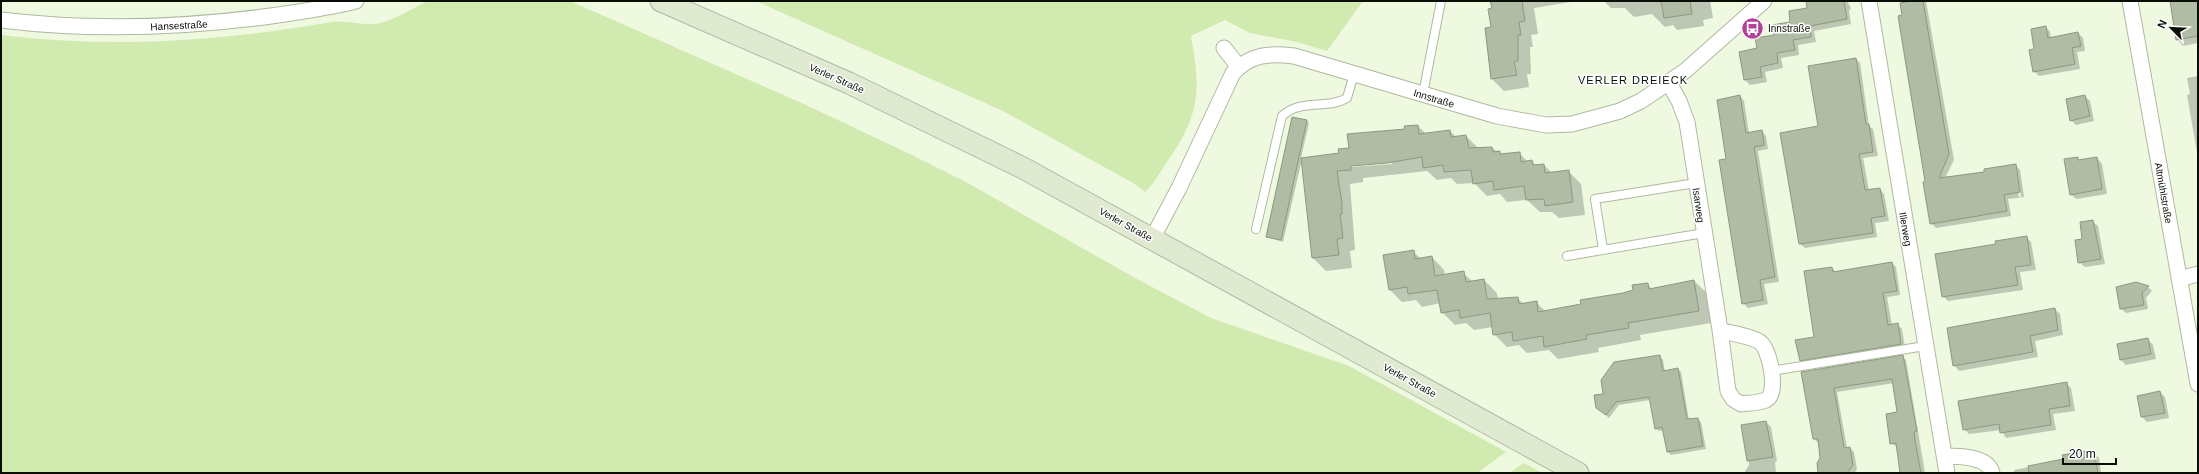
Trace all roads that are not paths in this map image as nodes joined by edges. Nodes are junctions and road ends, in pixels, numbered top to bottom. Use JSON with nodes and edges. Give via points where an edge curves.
{"nodes":[{"id":1,"x":356,"y":1,"type":"edge"},
{"id":2,"x":661,"y":1,"type":"edge"},
{"id":3,"x":1440,"y":1,"type":"edge"},
{"id":4,"x":1764,"y":1,"type":"edge"},
{"id":5,"x":1868,"y":1,"type":"edge"},
{"id":6,"x":2130,"y":1,"type":"edge"},
{"id":7,"x":1,"y":20,"type":"edge"},
{"id":8,"x":1224,"y":48,"type":"dead end"},
{"id":9,"x":1239,"y":67,"type":"junction"},
{"id":10,"x":1354,"y":74,"type":"junction"},
{"id":11,"x":1669,"y":84,"type":"junction"},
{"id":12,"x":1423,"y":94,"type":"junction"},
{"id":13,"x":1696,"y":184,"type":"junction"},
{"id":14,"x":1256,"y":229,"type":"dead end"},
{"id":15,"x":1704,"y":233,"type":"junction"},
{"id":16,"x":1152,"y":239,"type":"junction"},
{"id":17,"x":1603,"y":249,"type":"junction"},
{"id":18,"x":1567,"y":256,"type":"dead end"},
{"id":19,"x":2198,"y":274,"type":"edge"},
{"id":20,"x":2179,"y":279,"type":"junction"},
{"id":21,"x":1720,"y":330,"type":"junction"},
{"id":22,"x":1925,"y":346,"type":"junction"},
{"id":23,"x":1771,"y":371,"type":"junction"},
{"id":24,"x":2198,"y":384,"type":"edge"},
{"id":25,"x":1944,"y":456,"type":"junction"},
{"id":26,"x":1578,"y":473,"type":"edge"},
{"id":27,"x":1947,"y":473,"type":"edge"},
{"id":28,"x":1992,"y":473,"type":"edge"}],
"edges":[{"from":1,"to":7,"type":"street","name":"Hansestraße","via":[[236,21],[158,27],[88,27]]},
{"from":2,"to":16,"type":"main road","name":"Verler Straße","via":[[907,110],[1041,178]]},
{"from":3,"to":12,"type":"lane"},
{"from":4,"to":11,"type":"street","name":"Innstraße"},
{"from":5,"to":22,"type":"street","name":"Illerweg"},
{"from":6,"to":20,"type":"street","name":"Altmühlstraße"},
{"from":8,"to":9,"type":"street"},
{"from":9,"to":10,"type":"street","name":"Innstraße","via":[[1272,53],[1294,56]]},
{"from":9,"to":16,"type":"street","name":"Innstraße","via":[[1226,85],[1179,188]]},
{"from":10,"to":12,"type":"street","name":"Innstraße"},
{"from":10,"to":14,"type":"lane","via":[[1348,98],[1338,103],[1305,104],[1288,110],[1282,116]]},
{"from":11,"to":12,"type":"street","name":"Innstraße","via":[[1620,111],[1572,124],[1546,125],[1497,116]]},
{"from":11,"to":13,"type":"street","name":"Isarweg","via":[[1679,100],[1687,122]]},
{"from":13,"to":15,"type":"street","name":"Isarweg"},
{"from":13,"to":17,"type":"lane","via":[[1595,199]]},
{"from":15,"to":17,"type":"lane"},
{"from":15,"to":21,"type":"street","name":"Isarweg"},
{"from":16,"to":26,"type":"main road","name":"Verler Straße"},
{"from":17,"to":18,"type":"lane"},
{"from":19,"to":20,"type":"street"},
{"from":20,"to":24,"type":"street","name":"Altmühlstraße"},
{"from":21,"to":23,"type":"street","name":"Isarweg","via":[[1760,342],[1766,348]]},
{"from":21,"to":23,"type":"street","name":"Isarweg","via":[[1728,391],[1733,399],[1741,404],[1766,400],[1772,394],[1774,384]]},
{"from":22,"to":23,"type":"lane"},
{"from":22,"to":25,"type":"street","name":"Illerweg"},
{"from":25,"to":27,"type":"street","name":"Illerweg"},
{"from":25,"to":28,"type":"street","via":[[1975,460],[1986,464]]}]}
